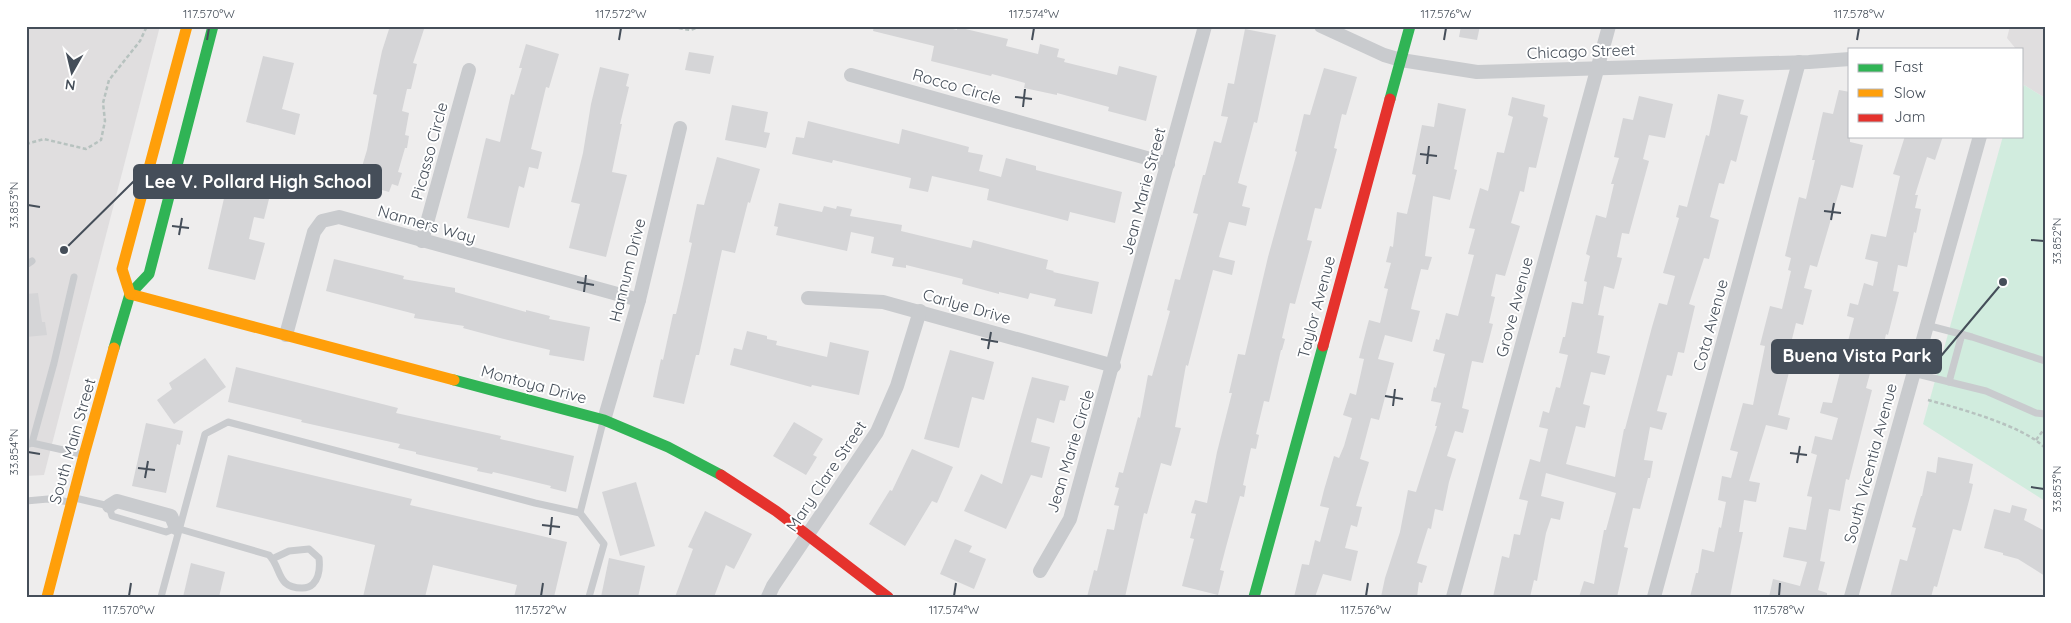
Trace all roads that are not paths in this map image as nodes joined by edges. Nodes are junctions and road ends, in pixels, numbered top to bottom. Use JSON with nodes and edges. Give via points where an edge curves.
{"nodes":[{"id":1,"x":187,"y":26,"type":"edge"},
{"id":2,"x":213,"y":26,"type":"edge"},
{"id":3,"x":1206,"y":26,"type":"edge"},
{"id":4,"x":1321,"y":26,"type":"edge"},
{"id":5,"x":1410,"y":26,"type":"edge"},
{"id":6,"x":1609,"y":26,"type":"edge"},
{"id":7,"x":1848,"y":59,"type":"edge"},
{"id":8,"x":1400,"y":60,"type":"junction"},
{"id":9,"x":1799,"y":62,"type":"junction"},
{"id":10,"x":1597,"y":68,"type":"junction"},
{"id":11,"x":469,"y":70,"type":"dead end"},
{"id":12,"x":851,"y":75,"type":"dead end"},
{"id":13,"x":680,"y":128,"type":"dead end"},
{"id":14,"x":1979,"y":138,"type":"edge"},
{"id":15,"x":1168,"y":164,"type":"junction"},
{"id":16,"x":422,"y":241,"type":"junction"},
{"id":17,"x":74,"y":277,"type":"dead end"},
{"id":18,"x":130,"y":294,"type":"junction"},
{"id":19,"x":808,"y":298,"type":"dead end"},
{"id":20,"x":639,"y":300,"type":"junction"},
{"id":21,"x":920,"y":311,"type":"junction"},
{"id":22,"x":1926,"y":324,"type":"junction"},
{"id":23,"x":1962,"y":334,"type":"junction"},
{"id":24,"x":286,"y":335,"type":"junction"},
{"id":25,"x":2045,"y":361,"type":"edge"},
{"id":26,"x":1114,"y":366,"type":"junction"},
{"id":27,"x":1913,"y":373,"type":"junction"},
{"id":28,"x":1949,"y":382,"type":"junction"},
{"id":29,"x":2045,"y":414,"type":"edge"},
{"id":30,"x":604,"y":420,"type":"junction"},
{"id":31,"x":29,"y":444,"type":"edge"},
{"id":32,"x":84,"y":455,"type":"junction"},
{"id":33,"x":72,"y":500,"type":"junction"},
{"id":34,"x":26,"y":501,"type":"edge"},
{"id":35,"x":109,"y":506,"type":"joint"},
{"id":36,"x":580,"y":513,"type":"junction"},
{"id":37,"x":178,"y":528,"type":"junction"},
{"id":38,"x":807,"y":535,"type":"junction"},
{"id":39,"x":272,"y":559,"type":"junction"},
{"id":40,"x":1040,"y":570,"type":"dead end"},
{"id":41,"x":47,"y":597,"type":"edge"},
{"id":42,"x":161,"y":597,"type":"edge"},
{"id":43,"x":589,"y":597,"type":"edge"},
{"id":44,"x":768,"y":597,"type":"edge"},
{"id":45,"x":888,"y":597,"type":"edge"},
{"id":46,"x":1254,"y":597,"type":"edge"},
{"id":47,"x":1453,"y":597,"type":"edge"},
{"id":48,"x":1654,"y":597,"type":"edge"},
{"id":49,"x":1851,"y":597,"type":"edge"}],
"edges":[{"from":1,"to":18,"type":"street","via":[[122,269]]},
{"from":2,"to":18,"type":"street","name":"South Main Street","via":[[149,274]]},
{"from":3,"to":15,"type":"street","name":"Jean Marie Street"},
{"from":4,"to":8,"type":"street","name":"Chicago Street"},
{"from":5,"to":8,"type":"street","name":"Taylor Avenue"},
{"from":6,"to":10,"type":"street","name":"Grove Avenue"},
{"from":7,"to":9,"type":"street","name":"Chicago Street"},
{"from":8,"to":10,"type":"street","name":"Chicago Street","via":[[1477,72]]},
{"from":8,"to":46,"type":"street","name":"Taylor Avenue"},
{"from":9,"to":10,"type":"street","name":"Chicago Street"},
{"from":9,"to":48,"type":"street","name":"Cota Avenue"},
{"from":10,"to":47,"type":"street","name":"Grove Avenue"},
{"from":11,"to":16,"type":"street","name":"Picasso Circle"},
{"from":12,"to":15,"type":"street","name":"Rocco Circle"},
{"from":13,"to":20,"type":"street","name":"Hannum Drive"},
{"from":14,"to":22,"type":"street","name":"South Vicentia Avenue"},
{"from":15,"to":26,"type":"street","name":"Jean Marie Street"},
{"from":16,"to":20,"type":"street","name":"Nanners Way"},
{"from":16,"to":24,"type":"street","name":"Nanners Way","via":[[338,217],[322,221],[314,232]]},
{"from":17,"to":31,"type":"lane","via":[[54,364]]},
{"from":18,"to":24,"type":"street","name":"Montoya Drive"},
{"from":18,"to":32,"type":"street","name":"South Main Street"},
{"from":19,"to":21,"type":"street","name":"Carlye Drive","via":[[883,302]]},
{"from":20,"to":30,"type":"street","name":"Hannum Drive"},
{"from":21,"to":26,"type":"street","name":"Carlye Drive"},
{"from":21,"to":38,"type":"street","name":"Mary Clare Street","via":[[897,386],[877,432]]},
{"from":22,"to":23,"type":"lane"},
{"from":22,"to":27,"type":"street","name":"South Vicentia Avenue"},
{"from":23,"to":25,"type":"lane"},
{"from":23,"to":28,"type":"lane"},
{"from":24,"to":30,"type":"street","name":"Montoya Drive"},
{"from":26,"to":40,"type":"street","name":"Jean Marie Circle","via":[[1070,519]]},
{"from":27,"to":28,"type":"lane"},
{"from":27,"to":49,"type":"street","name":"South Vicentia Avenue"},
{"from":28,"to":29,"type":"lane","via":[[1986,391]]},
{"from":30,"to":36,"type":"lane"},
{"from":30,"to":38,"type":"street","name":"Montoya Drive","via":[[705,466],[756,497]]},
{"from":31,"to":32,"type":"lane"},
{"from":32,"to":33,"type":"street","name":"South Main Street"},
{"from":33,"to":34,"type":"lane"},
{"from":33,"to":35,"type":"lane"},
{"from":33,"to":41,"type":"street","name":"South Main Street"},
{"from":35,"to":37,"type":"street","via":[[117,501],[171,516]]},
{"from":36,"to":37,"type":"lane","via":[[228,422],[205,434]]},
{"from":36,"to":43,"type":"lane","via":[[604,544]]},
{"from":37,"to":39,"type":"lane","via":[[263,553]]},
{"from":37,"to":42,"type":"lane"},
{"from":38,"to":44,"type":"street","name":"Mary Clare Street"},
{"from":38,"to":45,"type":"street","name":"Montoya Drive"},
{"from":39,"to":39,"type":"lane","via":[[281,578],[293,587],[308,588],[318,575],[319,558],[309,549],[289,550]]}]}
